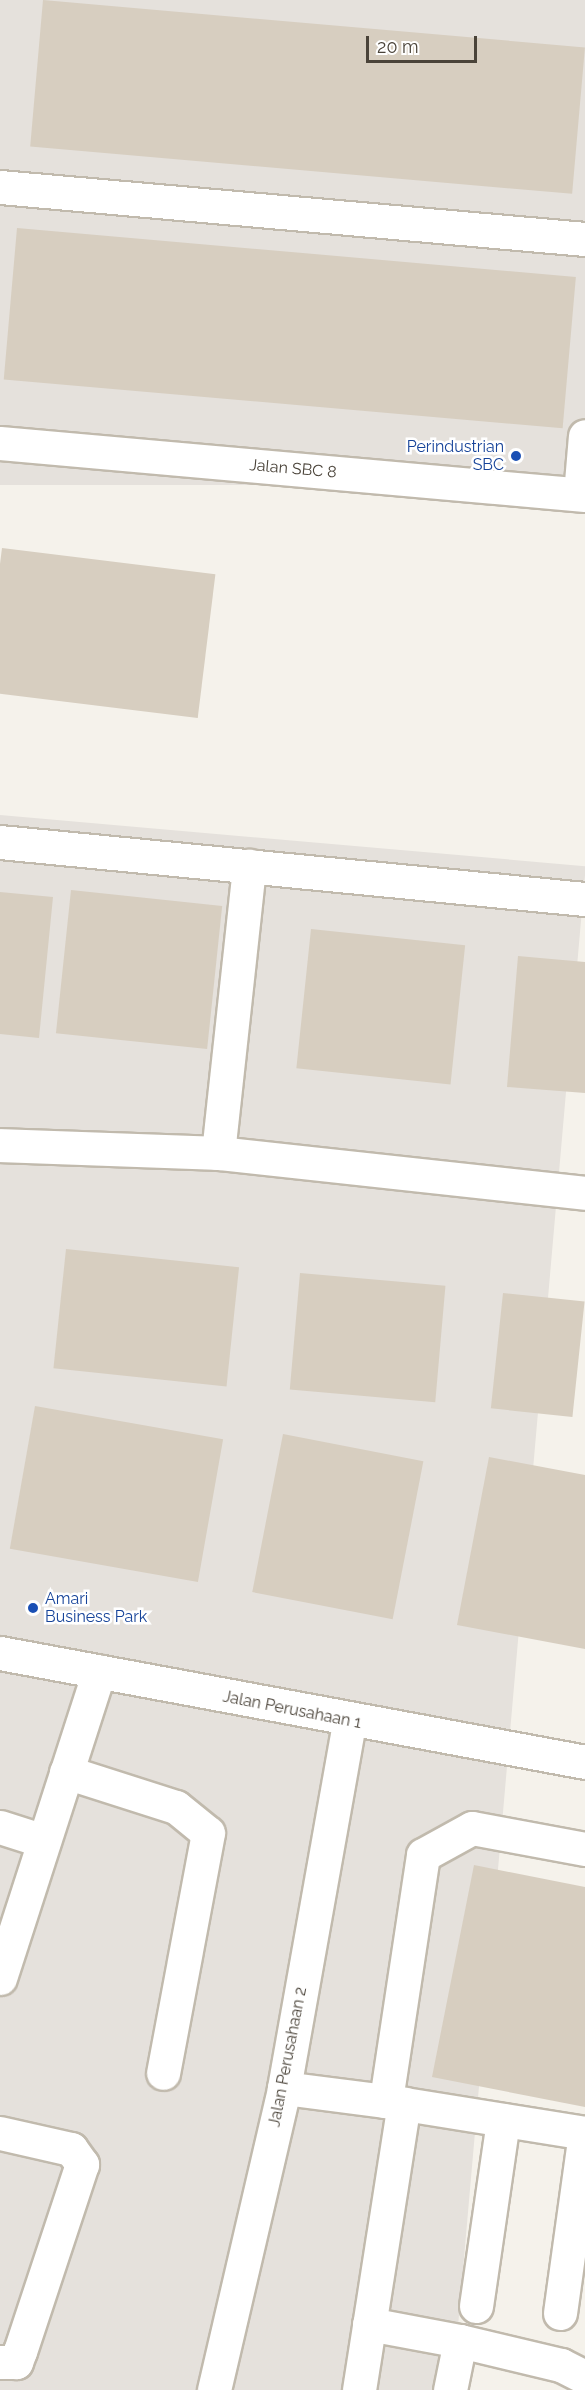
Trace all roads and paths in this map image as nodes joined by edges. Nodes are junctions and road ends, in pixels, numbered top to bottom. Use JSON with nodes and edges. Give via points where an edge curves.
{"nodes":[{"id":1,"x":0,"y":187,"type":"edge"},
{"id":2,"x":585,"y":239,"type":"edge"},
{"id":3,"x":585,"y":436,"type":"edge"},
{"id":4,"x":0,"y":443,"type":"edge"},
{"id":5,"x":583,"y":495,"type":"edge"},
{"id":6,"x":0,"y":842,"type":"edge"},
{"id":7,"x":249,"y":866,"type":"junction"},
{"id":8,"x":585,"y":898,"type":"edge"},
{"id":9,"x":0,"y":1145,"type":"edge"},
{"id":10,"x":218,"y":1153,"type":"junction"},
{"id":11,"x":585,"y":1193,"type":"edge"},
{"id":12,"x":0,"y":1653,"type":"edge"},
{"id":13,"x":99,"y":1672,"type":"junction"},
{"id":14,"x":349,"y":1722,"type":"junction"},
{"id":15,"x":585,"y":1762,"type":"edge"},
{"id":16,"x":66,"y":1773,"type":"junction"},
{"id":17,"x":0,"y":1827,"type":"edge"},
{"id":18,"x":44,"y":1840,"type":"junction"},
{"id":19,"x":585,"y":1849,"type":"edge"},
{"id":20,"x":0,"y":1978,"type":"edge"},
{"id":21,"x":163,"y":2073,"type":"dead end"},
{"id":22,"x":284,"y":2088,"type":"junction"},
{"id":23,"x":395,"y":2102,"type":"junction"},
{"id":24,"x":503,"y":2120,"type":"junction"},
{"id":25,"x":0,"y":2133,"type":"edge"},
{"id":26,"x":585,"y":2133,"type":"edge"},
{"id":27,"x":476,"y":2306,"type":"dead end"},
{"id":28,"x":560,"y":2313,"type":"dead end"},
{"id":29,"x":369,"y":2324,"type":"junction"},
{"id":30,"x":460,"y":2342,"type":"junction"},
{"id":31,"x":0,"y":2362,"type":"edge"},
{"id":32,"x":585,"y":2377,"type":"edge"},
{"id":33,"x":214,"y":2390,"type":"edge"},
{"id":34,"x":359,"y":2390,"type":"edge"},
{"id":35,"x":450,"y":2390,"type":"edge"}],
"edges":[{"from":1,"to":2,"type":"street"},
{"from":3,"to":5,"type":"street"},
{"from":4,"to":5,"type":"street","name":"Jalan SBC 8"},
{"from":6,"to":7,"type":"street"},
{"from":7,"to":8,"type":"street"},
{"from":7,"to":10,"type":"street"},
{"from":9,"to":10,"type":"street"},
{"from":10,"to":11,"type":"street"},
{"from":12,"to":13,"type":"street","name":"Jalan Perusahaan 1"},
{"from":13,"to":14,"type":"street","name":"Jalan Perusahaan 1"},
{"from":13,"to":16,"type":"street"},
{"from":14,"to":15,"type":"street","name":"Jalan Perusahaan 1"},
{"from":14,"to":22,"type":"street","name":"Jalan Perusahaan 2"},
{"from":16,"to":18,"type":"street"},
{"from":16,"to":21,"type":"street","via":[[176,1806],[208,1833]]},
{"from":17,"to":18,"type":"street"},
{"from":18,"to":20,"type":"street"},
{"from":19,"to":23,"type":"street","via":[[472,1828],[423,1855]]},
{"from":22,"to":23,"type":"street"},
{"from":22,"to":33,"type":"street","name":"Jalan Perusahaan 2"},
{"from":23,"to":24,"type":"street"},
{"from":23,"to":29,"type":"street"},
{"from":24,"to":26,"type":"street"},
{"from":24,"to":27,"type":"street"},
{"from":25,"to":31,"type":"street","via":[[71,2149],[82,2164],[16,2362]]},
{"from":26,"to":28,"type":"street"},
{"from":29,"to":30,"type":"street"},
{"from":29,"to":34,"type":"street"},
{"from":30,"to":32,"type":"street","via":[[561,2364]]},
{"from":30,"to":35,"type":"street"}]}
